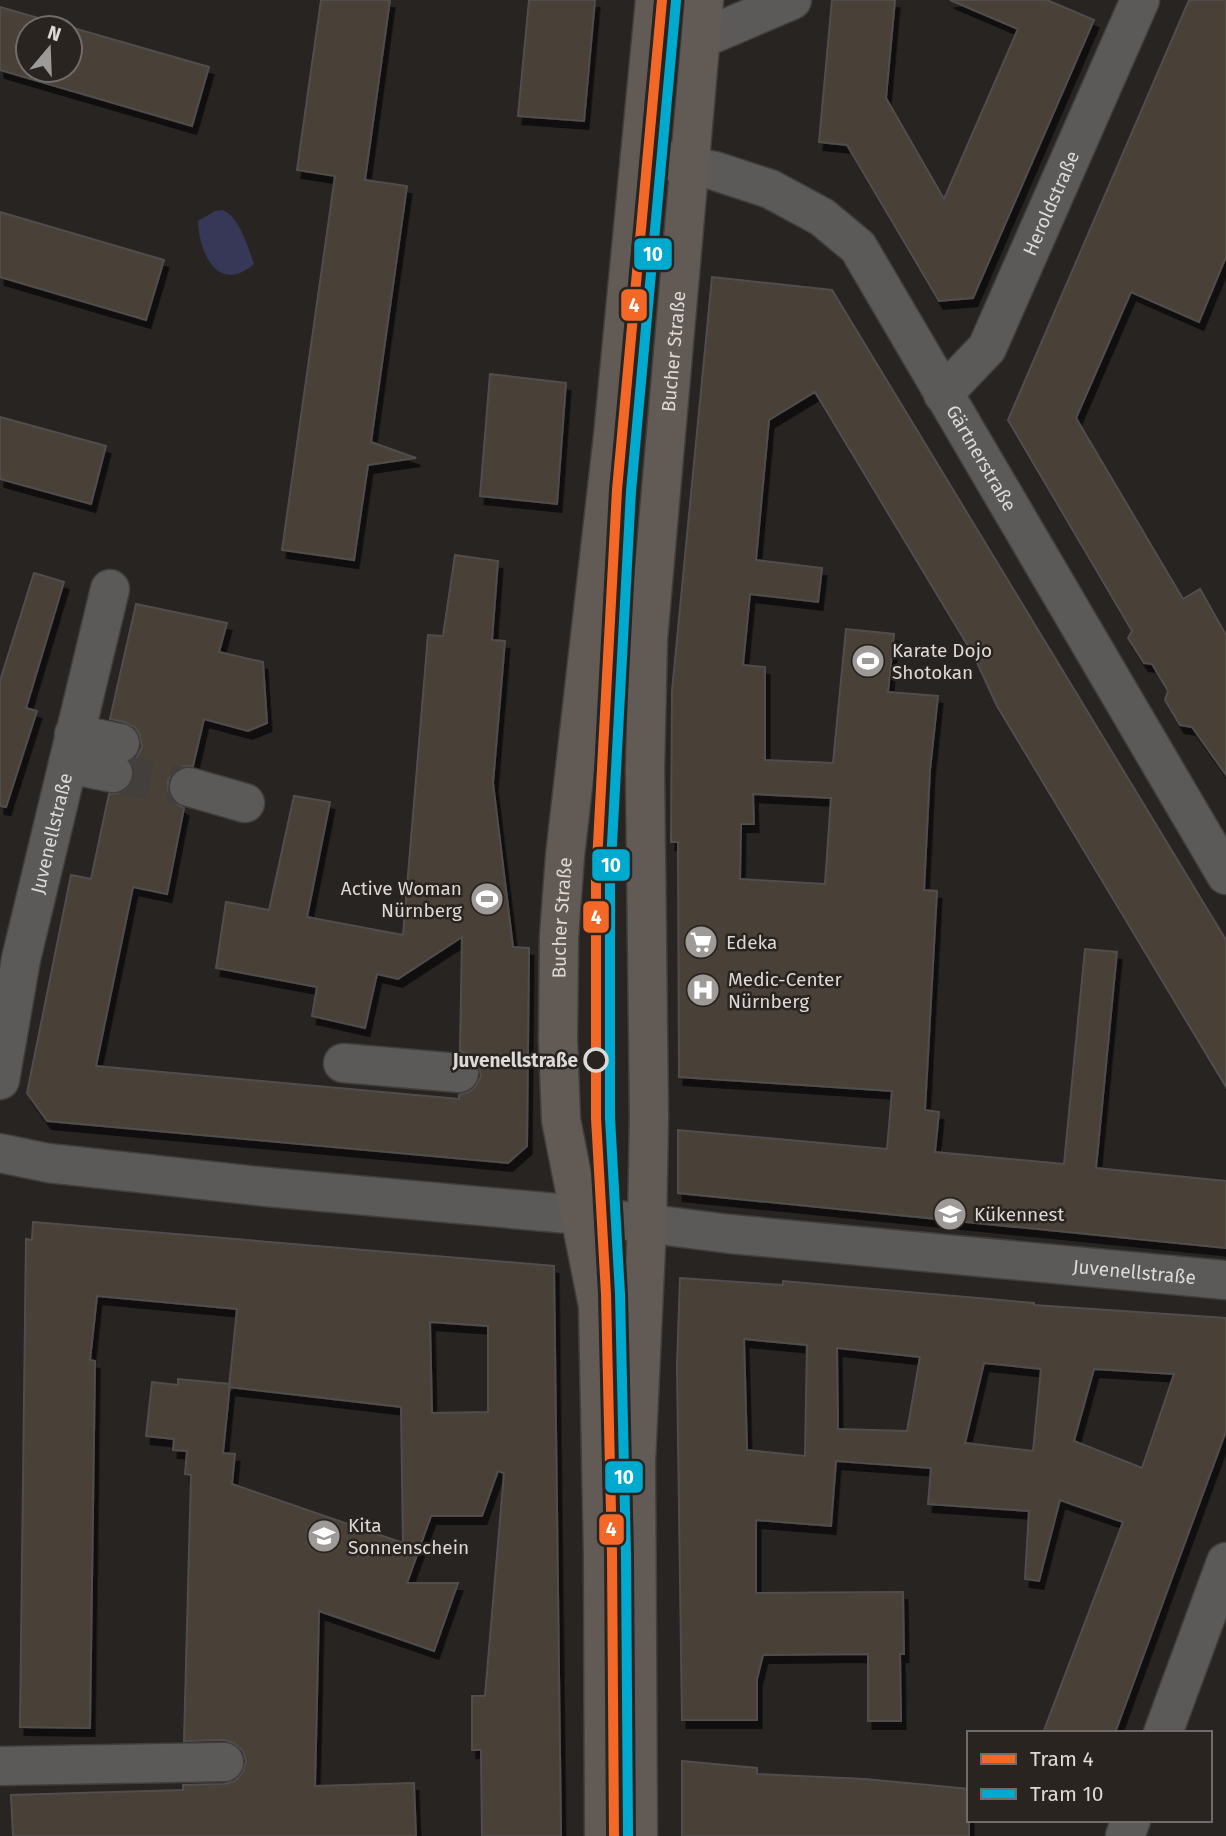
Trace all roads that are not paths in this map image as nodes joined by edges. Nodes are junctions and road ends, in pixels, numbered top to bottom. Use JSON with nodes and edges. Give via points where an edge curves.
{"nodes":[{"id":1,"x":654,"y":0,"type":"edge"},
{"id":2,"x":704,"y":0,"type":"edge"},
{"id":3,"x":1140,"y":0,"type":"edge"},
{"id":4,"x":773,"y":4,"type":"edge"},
{"id":5,"x":701,"y":39,"type":"junction"},
{"id":6,"x":640,"y":155,"type":"junction"},
{"id":7,"x":689,"y":165,"type":"junction"},
{"id":8,"x":943,"y":394,"type":"junction"},
{"id":9,"x":110,"y":589,"type":"dead end"},
{"id":10,"x":71,"y":749,"type":"junction"},
{"id":11,"x":117,"y":758,"type":"tunnel mouth"},
{"id":12,"x":189,"y":787,"type":"tunnel mouth"},
{"id":13,"x":245,"y":803,"type":"dead end"},
{"id":14,"x":1226,"y":874,"type":"edge"},
{"id":15,"x":343,"y":1063,"type":"dead end"},
{"id":16,"x":459,"y":1073,"type":"dead end"},
{"id":17,"x":0,"y":1080,"type":"edge"},
{"id":18,"x":0,"y":1153,"type":"edge"},
{"id":19,"x":580,"y":1215,"type":"junction"},
{"id":20,"x":647,"y":1225,"type":"junction"},
{"id":21,"x":1226,"y":1280,"type":"edge"},
{"id":22,"x":1226,"y":1562,"type":"edge"},
{"id":23,"x":1164,"y":1731,"type":"edge"},
{"id":24,"x":224,"y":1762,"type":"dead end"},
{"id":25,"x":0,"y":1766,"type":"edge"},
{"id":26,"x":604,"y":1836,"type":"edge"},
{"id":27,"x":638,"y":1836,"type":"edge"}],
"edges":[{"from":1,"to":6,"type":"main road","name":"Bucher Straße"},
{"from":2,"to":5,"type":"main road","name":"Bucher Straße"},
{"from":3,"to":8,"type":"street","name":"Heroldstraße","via":[[987,348]]},
{"from":4,"to":5,"type":"street"},
{"from":5,"to":7,"type":"main road","name":"Bucher Straße"},
{"from":6,"to":7,"type":"street","name":"Gärtnerstraße"},
{"from":6,"to":19,"type":"main road","name":"Bucher Straße","via":[[561,908],[561,1120]]},
{"from":7,"to":8,"type":"street","name":"Gärtnerstraße","via":[[770,189],[822,217],[858,247]]},
{"from":7,"to":20,"type":"main road","name":"Bucher Straße","via":[[648,639]]},
{"from":8,"to":14,"type":"street","name":"Gärtnerstraße"},
{"from":9,"to":10,"type":"street","name":"Juvenellstraße"},
{"from":10,"to":11,"type":"street"},
{"from":10,"to":17,"type":"street","name":"Juvenellstraße","via":[[21,959]]},
{"from":12,"to":13,"type":"street"},
{"from":15,"to":16,"type":"street"},
{"from":18,"to":19,"type":"street","name":"Juvenellstraße","via":[[48,1163],[253,1185]]},
{"from":19,"to":20,"type":"street","name":"Juvenellstraße"},
{"from":19,"to":26,"type":"main road","name":"Bucher Straße","via":[[598,1317]]},
{"from":20,"to":21,"type":"street","name":"Juvenellstraße"},
{"from":20,"to":27,"type":"main road","name":"Bucher Straße","via":[[637,1432]]},
{"from":22,"to":23,"type":"street"},
{"from":24,"to":25,"type":"street"}]}
